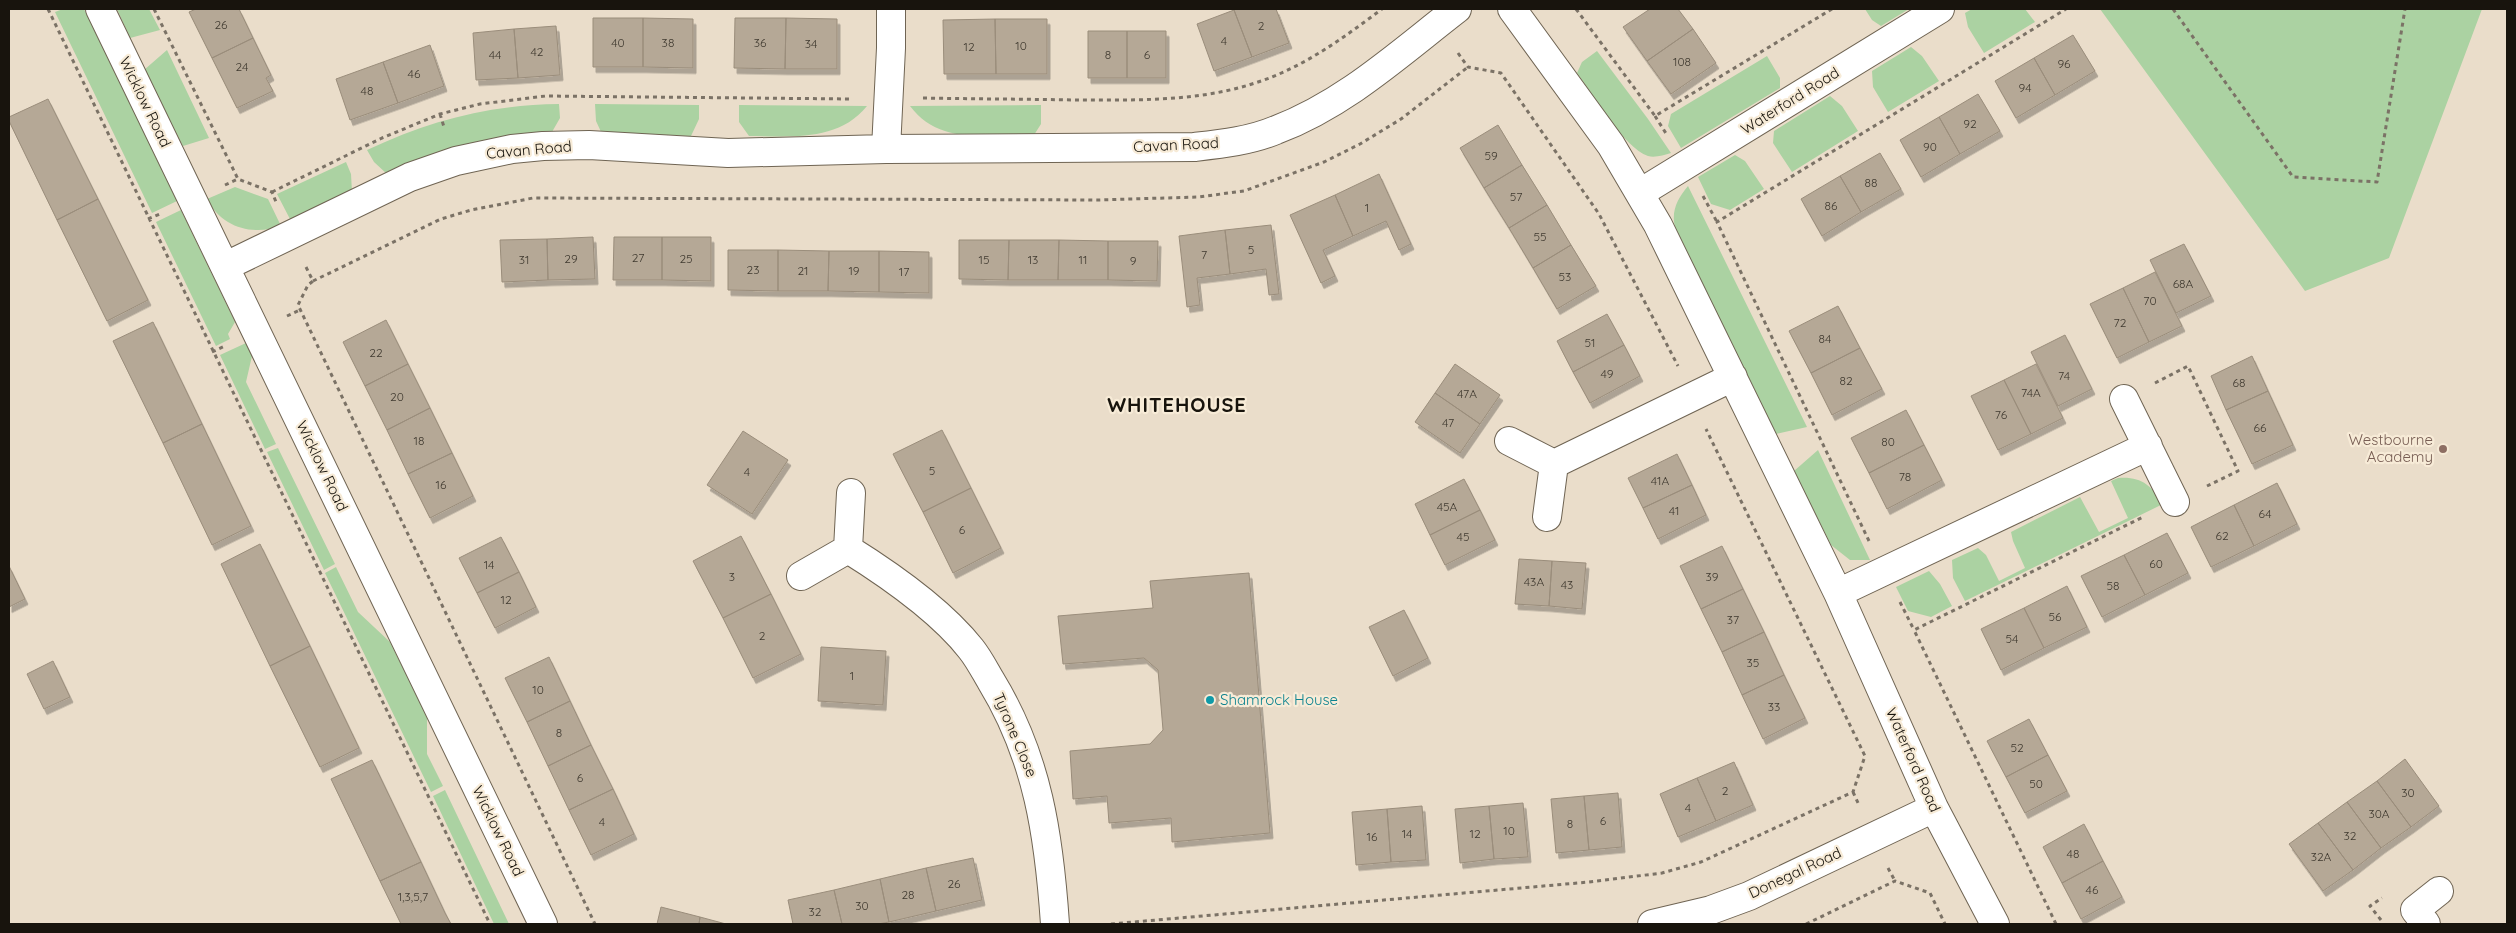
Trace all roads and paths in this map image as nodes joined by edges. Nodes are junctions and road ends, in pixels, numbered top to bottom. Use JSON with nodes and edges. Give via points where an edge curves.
{"nodes":[{"id":1,"x":48,"y":9,"type":"edge"},
{"id":2,"x":100,"y":9,"type":"edge"},
{"id":3,"x":154,"y":9,"type":"edge"},
{"id":4,"x":891,"y":9,"type":"edge"},
{"id":5,"x":1382,"y":9,"type":"edge"},
{"id":6,"x":1512,"y":9,"type":"edge"},
{"id":7,"x":1576,"y":9,"type":"edge"},
{"id":8,"x":1832,"y":9,"type":"edge"},
{"id":9,"x":1940,"y":9,"type":"edge"},
{"id":10,"x":2066,"y":9,"type":"edge"},
{"id":11,"x":2174,"y":9,"type":"edge"},
{"id":12,"x":2405,"y":9,"type":"edge"},
{"id":13,"x":1447,"y":17,"type":"edge"},
{"id":14,"x":1468,"y":67,"type":"junction"},
{"id":15,"x":888,"y":99,"type":"junction"},
{"id":16,"x":886,"y":149,"type":"junction"},
{"id":17,"x":272,"y":192,"type":"junction"},
{"id":18,"x":1640,"y":194,"type":"junction"},
{"id":19,"x":291,"y":234,"type":"junction"},
{"id":20,"x":226,"y":266,"type":"junction"},
{"id":21,"x":313,"y":281,"type":"junction"},
{"id":22,"x":1680,"y":370,"type":"dead end"},
{"id":23,"x":1733,"y":377,"type":"junction"},
{"id":24,"x":2124,"y":399,"type":"joint"},
{"id":25,"x":1705,"y":428,"type":"dead end"},
{"id":26,"x":1509,"y":441,"type":"dead end"},
{"id":27,"x":2148,"y":446,"type":"junction"},
{"id":28,"x":1554,"y":464,"type":"junction"},
{"id":29,"x":851,"y":494,"type":"dead end"},
{"id":30,"x":2175,"y":502,"type":"junction"},
{"id":31,"x":1547,"y":517,"type":"dead end"},
{"id":32,"x":1870,"y":543,"type":"dead end"},
{"id":33,"x":848,"y":549,"type":"junction"},
{"id":34,"x":801,"y":576,"type":"dead end"},
{"id":35,"x":1838,"y":593,"type":"junction"},
{"id":36,"x":1934,"y":808,"type":"junction"},
{"id":37,"x":2439,"y":891,"type":"dead end"},
{"id":38,"x":490,"y":924,"type":"edge"},
{"id":39,"x":543,"y":924,"type":"edge"},
{"id":40,"x":595,"y":924,"type":"edge"},
{"id":41,"x":1055,"y":924,"type":"edge"},
{"id":42,"x":1112,"y":924,"type":"edge"},
{"id":43,"x":1652,"y":924,"type":"edge"},
{"id":44,"x":1806,"y":924,"type":"edge"},
{"id":45,"x":1945,"y":924,"type":"edge"},
{"id":46,"x":1994,"y":924,"type":"edge"},
{"id":47,"x":2056,"y":924,"type":"edge"},
{"id":48,"x":2426,"y":924,"type":"edge"}],
"edges":[{"from":1,"to":38,"type":"path"},
{"from":2,"to":20,"type":"street","name":"Wicklow Road"},
{"from":3,"to":17,"type":"path","via":[[238,179]]},
{"from":4,"to":15,"type":"street"},
{"from":5,"to":15,"type":"path","via":[[1335,44],[1291,69],[1215,94],[1125,100]]},
{"from":6,"to":18,"type":"street","name":"Waterford Road","via":[[1611,145]]},
{"from":7,"to":8,"type":"path","via":[[1655,116]]},
{"from":9,"to":18,"type":"street","name":"Waterford Road"},
{"from":10,"to":32,"type":"path","via":[[1717,222]]},
{"from":11,"to":12,"type":"path","via":[[2293,177],[2377,182]]},
{"from":13,"to":14,"type":"path"},
{"from":13,"to":16,"type":"street","name":"Cavan Road","via":[[1348,94],[1276,130],[1237,142],[1194,147]]},
{"from":14,"to":21,"type":"path","via":[[1401,119],[1360,144],[1299,172],[1244,191],[1198,197],[1098,200],[533,198],[441,219]]},
{"from":14,"to":22,"type":"path","via":[[1502,73],[1599,214]]},
{"from":15,"to":16,"type":"street"},
{"from":15,"to":17,"type":"path","via":[[546,96],[480,104],[440,114],[382,138]]},
{"from":16,"to":19,"type":"street","name":"Cavan Road","via":[[728,153],[589,146],[512,149],[435,168]]},
{"from":17,"to":19,"type":"path"},
{"from":18,"to":23,"type":"street","name":"Waterford Road"},
{"from":19,"to":20,"type":"street","name":"Cavan Road"},
{"from":19,"to":21,"type":"path"},
{"from":20,"to":39,"type":"street","name":"Wicklow Road"},
{"from":21,"to":40,"type":"path","via":[[298,305]]},
{"from":23,"to":28,"type":"street"},
{"from":23,"to":35,"type":"street","name":"Waterford Road"},
{"from":24,"to":27,"type":"street"},
{"from":24,"to":30,"type":"path","via":[[2188,366],[2238,471]]},
{"from":25,"to":42,"type":"path","via":[[1865,756],[1853,792],[1701,862],[1662,873]]},
{"from":26,"to":28,"type":"street"},
{"from":27,"to":30,"type":"street"},
{"from":27,"to":35,"type":"street"},
{"from":28,"to":31,"type":"street"},
{"from":29,"to":33,"type":"street"},
{"from":30,"to":47,"type":"path","via":[[1914,630]]},
{"from":33,"to":34,"type":"street"},
{"from":33,"to":41,"type":"street","name":"Tyrone Close","via":[[931,608],[952,628],[972,650],[1000,696],[1040,798],[1051,868]]},
{"from":35,"to":36,"type":"street","name":"Waterford Road"},
{"from":36,"to":43,"type":"street","name":"Donegal Road","via":[[1748,896],[1711,910]]},
{"from":36,"to":46,"type":"street","name":"Waterford Road"},
{"from":37,"to":48,"type":"street","via":[[2415,910]]},
{"from":44,"to":45,"type":"path","via":[[1895,880],[1930,893]]}]}
